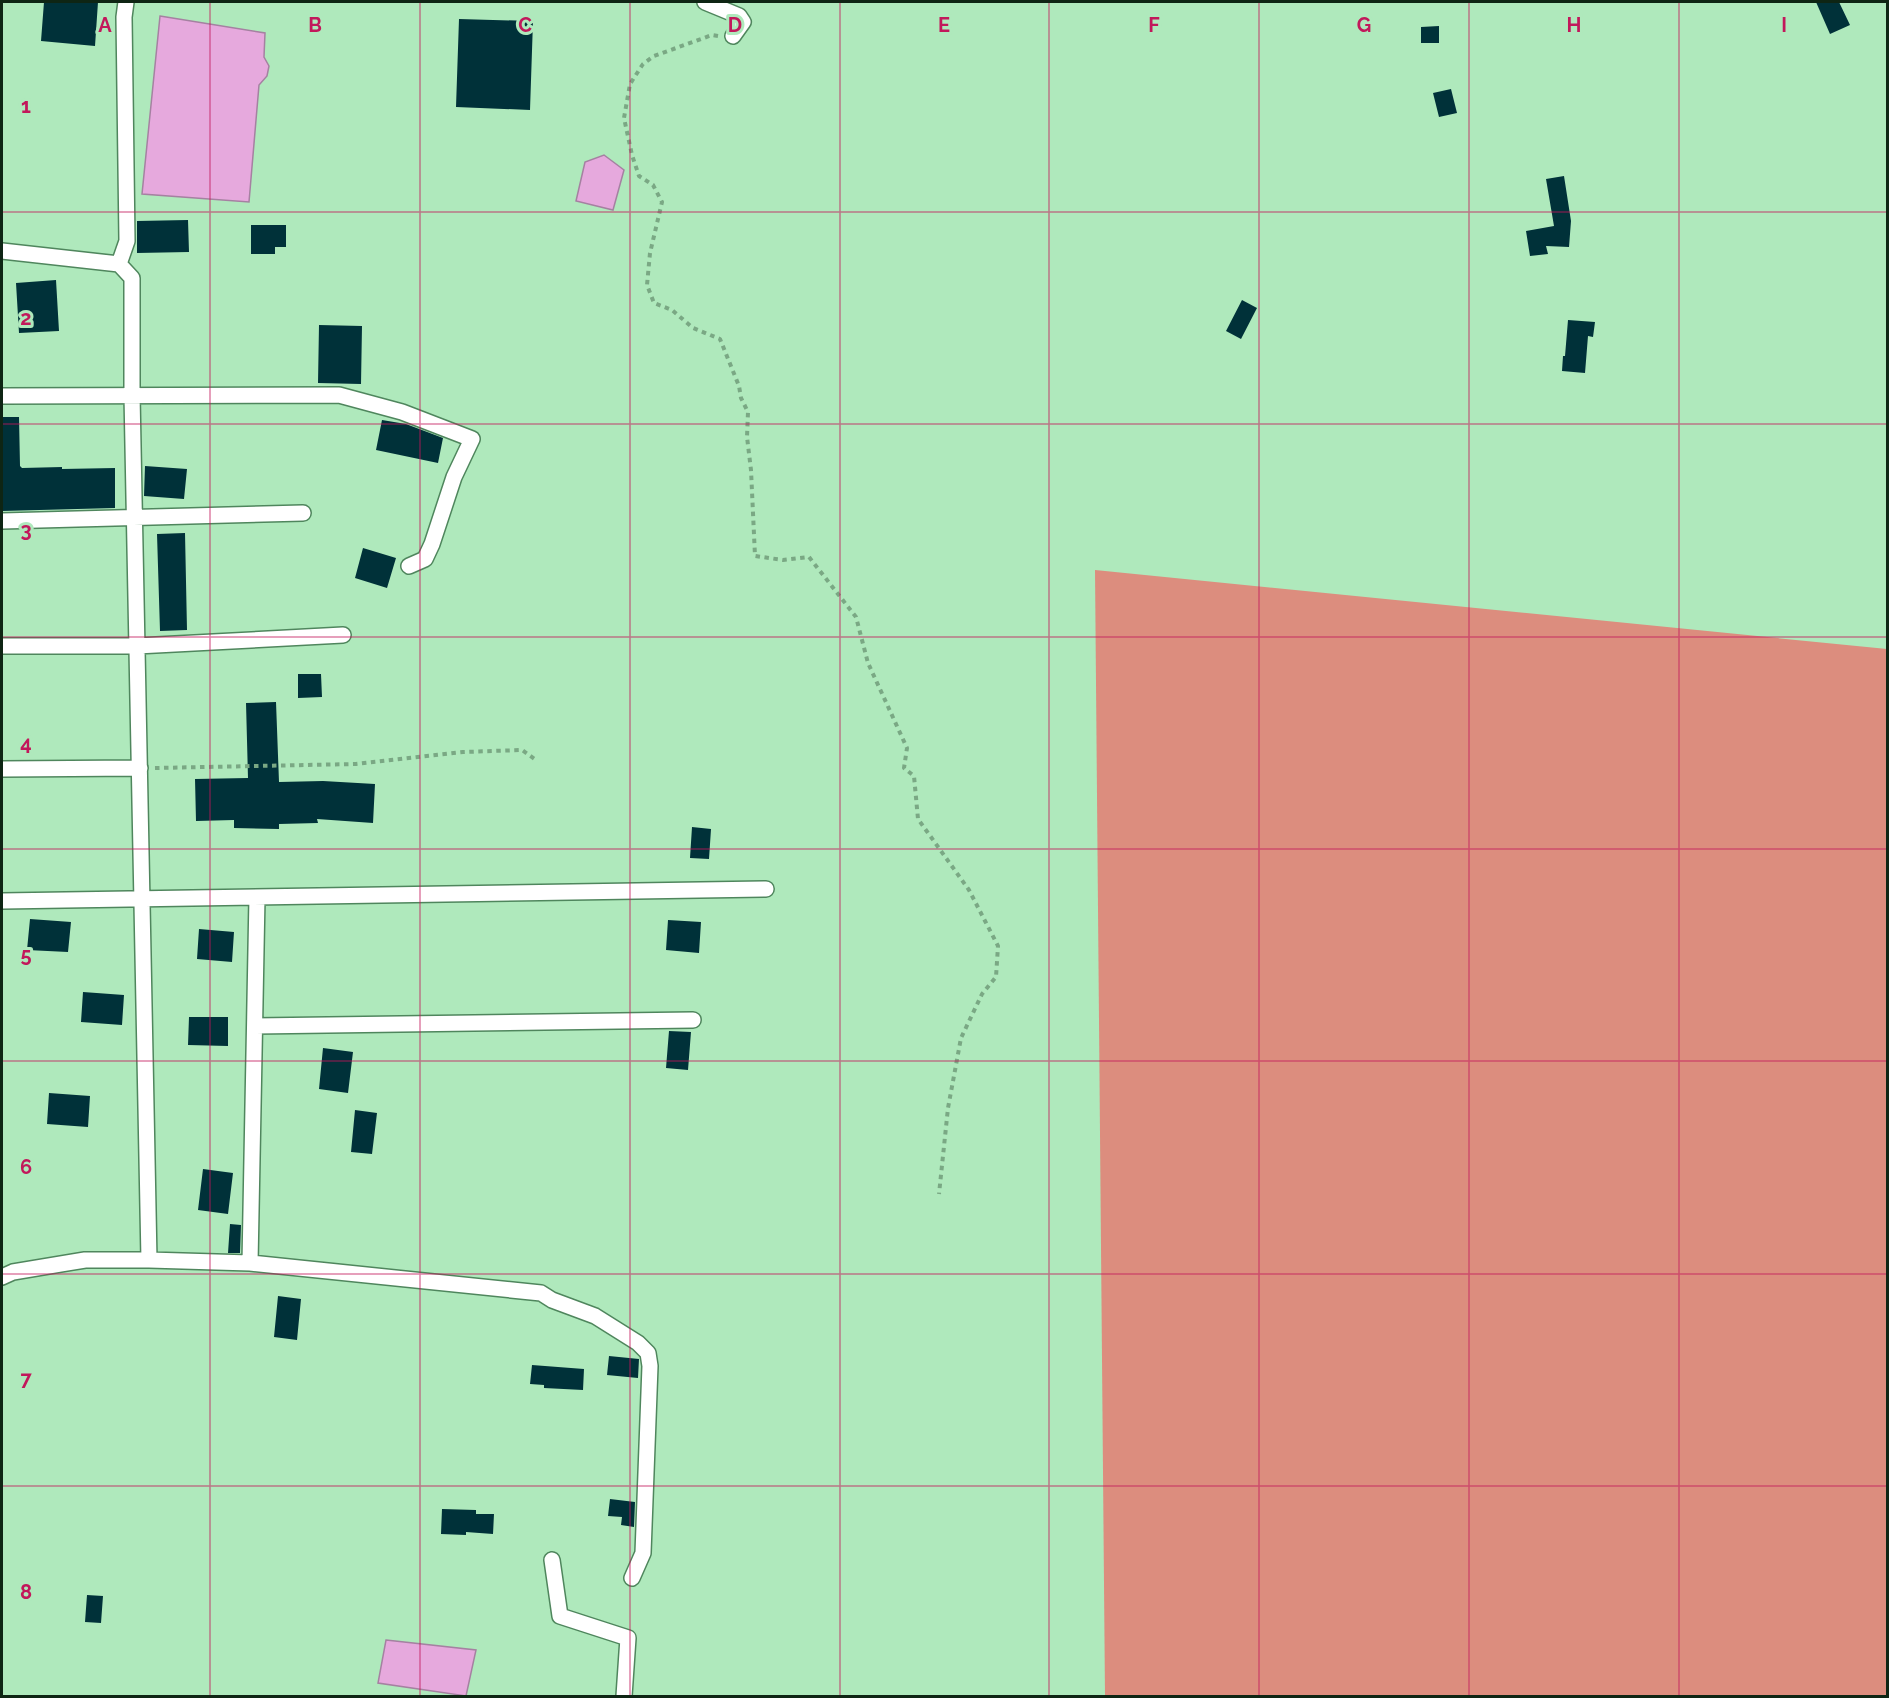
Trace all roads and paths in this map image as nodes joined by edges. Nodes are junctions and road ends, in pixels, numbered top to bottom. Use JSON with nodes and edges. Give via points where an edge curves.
{"nodes":[{"id":1,"x":126,"y":2,"type":"edge"},
{"id":2,"x":705,"y":2,"type":"edge"},
{"id":3,"x":733,"y":36,"type":"joint"},
{"id":4,"x":2,"y":251,"type":"edge"},
{"id":5,"x":119,"y":264,"type":"junction"},
{"id":6,"x":132,"y":395,"type":"junction"},
{"id":7,"x":2,"y":396,"type":"edge"},
{"id":8,"x":303,"y":513,"type":"dead end"},
{"id":9,"x":135,"y":518,"type":"junction"},
{"id":10,"x":2,"y":520,"type":"edge"},
{"id":11,"x":409,"y":566,"type":"dead end"},
{"id":12,"x":343,"y":635,"type":"dead end"},
{"id":13,"x":2,"y":646,"type":"edge"},
{"id":14,"x":137,"y":646,"type":"junction"},
{"id":15,"x":536,"y":760,"type":"dead end"},
{"id":16,"x":140,"y":768,"type":"junction"},
{"id":17,"x":2,"y":770,"type":"edge"},
{"id":18,"x":766,"y":889,"type":"dead end"},
{"id":19,"x":257,"y":897,"type":"junction"},
{"id":20,"x":142,"y":899,"type":"junction"},
{"id":21,"x":2,"y":901,"type":"edge"},
{"id":22,"x":693,"y":1020,"type":"dead end"},
{"id":23,"x":255,"y":1026,"type":"junction"},
{"id":24,"x":939,"y":1194,"type":"dead end"},
{"id":25,"x":149,"y":1260,"type":"junction"},
{"id":26,"x":250,"y":1263,"type":"junction"},
{"id":27,"x":2,"y":1277,"type":"edge"},
{"id":28,"x":552,"y":1560,"type":"dead end"},
{"id":29,"x":632,"y":1578,"type":"dead end"},
{"id":30,"x":624,"y":1696,"type":"edge"}],
"edges":[{"from":1,"to":5,"type":"street","via":[[127,241]]},
{"from":2,"to":3,"type":"street","via":[[739,16],[743,22]]},
{"from":3,"to":24,"type":"path","via":[[712,35],[654,56],[643,64],[630,84],[624,118],[632,155],[639,176],[653,185],[663,202],[650,253],[647,285],[654,303],[672,310],[693,328],[720,339],[748,412],[755,556],[783,560],[809,556],[856,617],[868,663],[907,748],[904,768],[914,776],[918,819],[969,890],[999,946],[996,977],[982,994],[961,1038],[948,1108]]},
{"from":4,"to":5,"type":"street"},
{"from":5,"to":6,"type":"street","via":[[132,278]]},
{"from":6,"to":7,"type":"street"},
{"from":6,"to":9,"type":"street"},
{"from":6,"to":11,"type":"street","via":[[339,395],[402,412],[472,438],[425,559]]},
{"from":8,"to":9,"type":"street"},
{"from":9,"to":10,"type":"street"},
{"from":9,"to":14,"type":"street"},
{"from":12,"to":14,"type":"street"},
{"from":13,"to":14,"type":"street"},
{"from":14,"to":16,"type":"street"},
{"from":15,"to":16,"type":"path","via":[[522,750],[356,764]]},
{"from":16,"to":17,"type":"street"},
{"from":16,"to":20,"type":"street"},
{"from":18,"to":19,"type":"street"},
{"from":19,"to":20,"type":"street"},
{"from":19,"to":23,"type":"street"},
{"from":20,"to":21,"type":"street"},
{"from":20,"to":25,"type":"street"},
{"from":22,"to":23,"type":"street"},
{"from":23,"to":26,"type":"street"},
{"from":25,"to":26,"type":"street"},
{"from":25,"to":27,"type":"street","via":[[85,1260]]},
{"from":26,"to":29,"type":"street","via":[[541,1293],[595,1316],[638,1343],[648,1353],[650,1366],[643,1553]]},
{"from":28,"to":30,"type":"street","via":[[560,1616],[628,1638]]}]}
